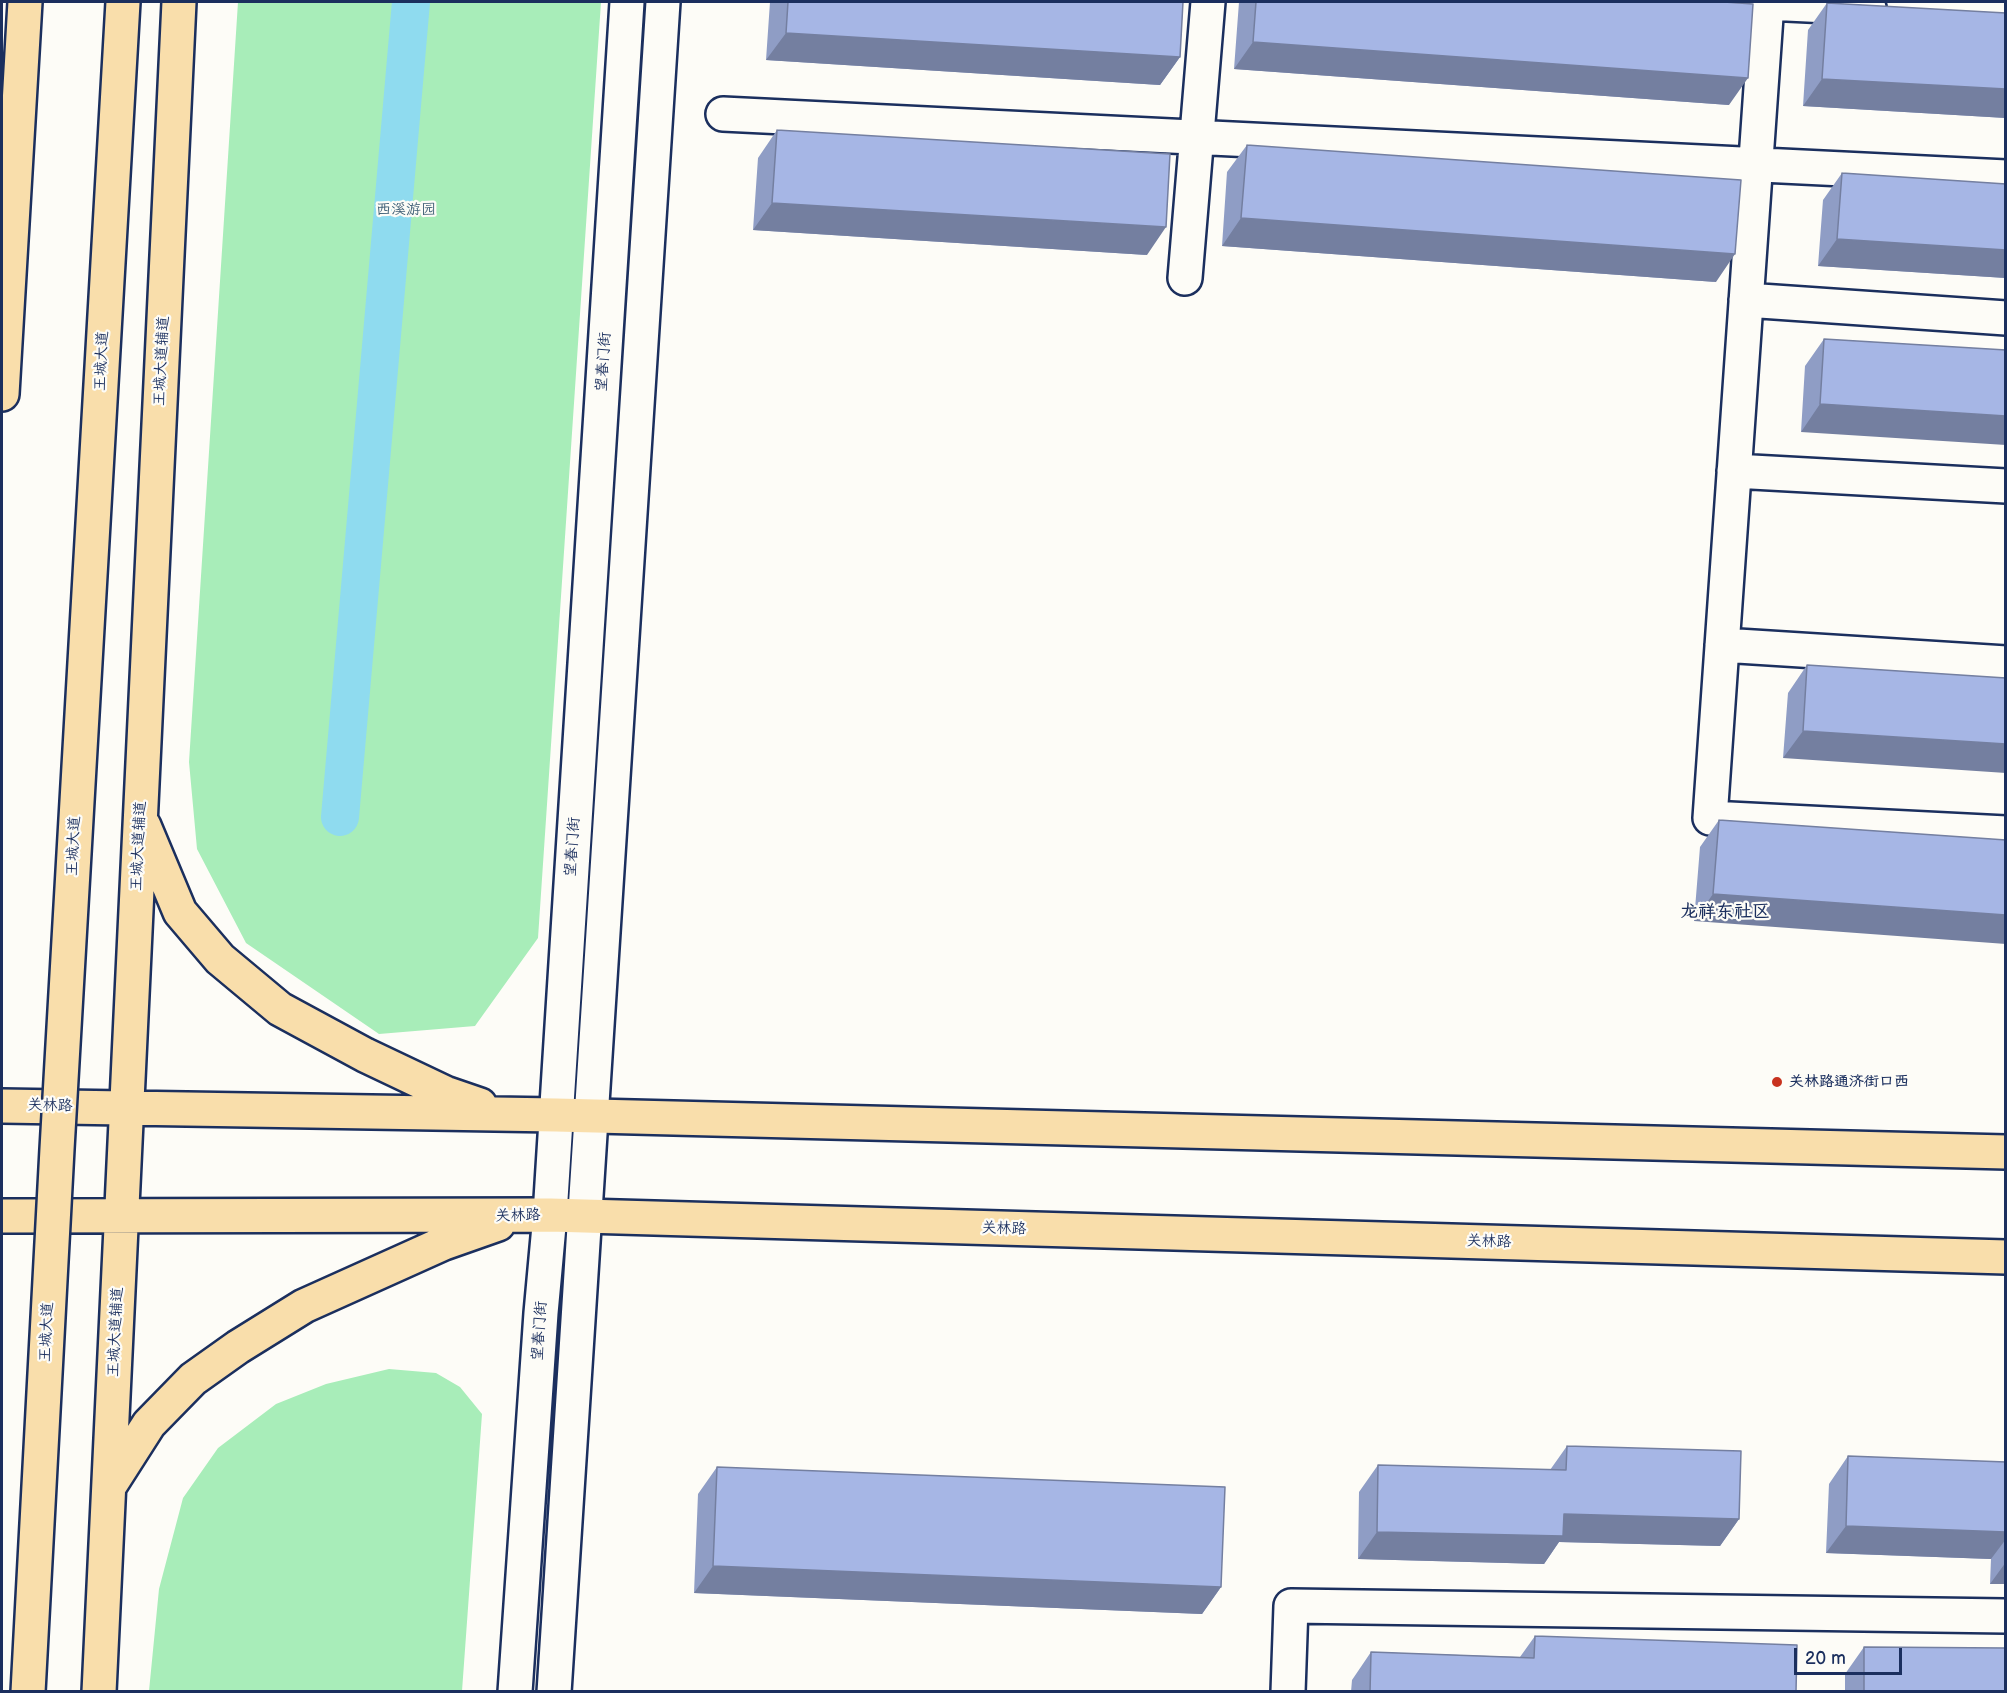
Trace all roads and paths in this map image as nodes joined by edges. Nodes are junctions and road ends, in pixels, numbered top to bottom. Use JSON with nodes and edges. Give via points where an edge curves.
{"nodes":[{"id":1,"x":25,"y":2,"type":"edge"},
{"id":2,"x":123,"y":2,"type":"edge"},
{"id":3,"x":179,"y":2,"type":"edge"},
{"id":4,"x":627,"y":2,"type":"edge"},
{"id":5,"x":663,"y":2,"type":"edge"},
{"id":6,"x":1208,"y":2,"type":"edge"},
{"id":7,"x":1759,"y":2,"type":"edge"},
{"id":8,"x":1898,"y":10,"type":"edge"},
{"id":9,"x":723,"y":114,"type":"dead end"},
{"id":10,"x":1197,"y":137,"type":"junction"},
{"id":11,"x":1755,"y":165,"type":"junction"},
{"id":12,"x":2006,"y":177,"type":"edge"},
{"id":13,"x":1185,"y":278,"type":"dead end"},
{"id":14,"x":1746,"y":300,"type":"junction"},
{"id":15,"x":2006,"y":318,"type":"edge"},
{"id":16,"x":2,"y":394,"type":"edge"},
{"id":17,"x":1734,"y":471,"type":"junction"},
{"id":18,"x":2006,"y":486,"type":"edge"},
{"id":19,"x":1722,"y":645,"type":"junction"},
{"id":20,"x":2006,"y":663,"type":"edge"},
{"id":21,"x":140,"y":818,"type":"junction"},
{"id":22,"x":2006,"y":833,"type":"edge"},
{"id":23,"x":2,"y":1106,"type":"edge"},
{"id":24,"x":127,"y":1108,"type":"junction"},
{"id":25,"x":507,"y":1114,"type":"junction"},
{"id":26,"x":556,"y":1115,"type":"junction"},
{"id":27,"x":592,"y":1117,"type":"junction"},
{"id":28,"x":2006,"y":1152,"type":"edge"},
{"id":29,"x":2,"y":1216,"type":"edge"},
{"id":30,"x":122,"y":1216,"type":"junction"},
{"id":31,"x":534,"y":1216,"type":"junction"},
{"id":32,"x":585,"y":1217,"type":"junction"},
{"id":33,"x":2006,"y":1257,"type":"edge"},
{"id":34,"x":109,"y":1487,"type":"junction"},
{"id":35,"x":2006,"y":1616,"type":"edge"},
{"id":36,"x":28,"y":1692,"type":"edge"},
{"id":37,"x":99,"y":1692,"type":"edge"},
{"id":38,"x":515,"y":1692,"type":"edge"},
{"id":39,"x":555,"y":1692,"type":"edge"},
{"id":40,"x":1288,"y":1692,"type":"edge"}],
"edges":[{"from":1,"to":16,"type":"main road"},
{"from":2,"to":36,"type":"main road","name":"王城大道","bridge":true},
{"from":3,"to":21,"type":"main road","name":"王城大道辅道"},
{"from":4,"to":26,"type":"street","name":"望春门街"},
{"from":5,"to":27,"type":"street"},
{"from":6,"to":10,"type":"street"},
{"from":7,"to":8,"type":"street"},
{"from":7,"to":11,"type":"street"},
{"from":9,"to":10,"type":"street"},
{"from":10,"to":11,"type":"street"},
{"from":10,"to":13,"type":"street"},
{"from":11,"to":12,"type":"street"},
{"from":11,"to":14,"type":"street"},
{"from":14,"to":15,"type":"street"},
{"from":14,"to":17,"type":"street"},
{"from":17,"to":18,"type":"street"},
{"from":17,"to":19,"type":"street"},
{"from":19,"to":20,"type":"street"},
{"from":19,"to":22,"type":"street","via":[[1710,818]]},
{"from":21,"to":24,"type":"main road","name":"王城大道辅道"},
{"from":21,"to":25,"type":"main road","via":[[180,912],[220,959],[280,1009],[445,1093]]},
{"from":23,"to":24,"type":"main road","name":"关林路"},
{"from":24,"to":25,"type":"main road","name":"关林路"},
{"from":24,"to":30,"type":"main road","name":"王城大道辅道"},
{"from":25,"to":26,"type":"main road","name":"关林路"},
{"from":26,"to":27,"type":"main road","name":"关林路"},
{"from":26,"to":31,"type":"street","name":"望春门街"},
{"from":27,"to":28,"type":"main road","name":"关林路"},
{"from":27,"to":32,"type":"street"},
{"from":29,"to":30,"type":"main road","name":"关林路"},
{"from":30,"to":31,"type":"main road","name":"关林路"},
{"from":30,"to":34,"type":"main road","name":"王城大道辅道"},
{"from":31,"to":32,"type":"main road","name":"关林路"},
{"from":31,"to":34,"type":"main road","via":[[444,1243],[304,1306],[238,1347],[193,1379],[149,1424]]},
{"from":31,"to":38,"type":"street","name":"望春门街","via":[[541,1313]]},
{"from":32,"to":33,"type":"main road","name":"关林路"},
{"from":32,"to":39,"type":"street"},
{"from":34,"to":37,"type":"main road","name":"王城大道辅道"},
{"from":35,"to":40,"type":"street","via":[[1291,1606]]}]}
